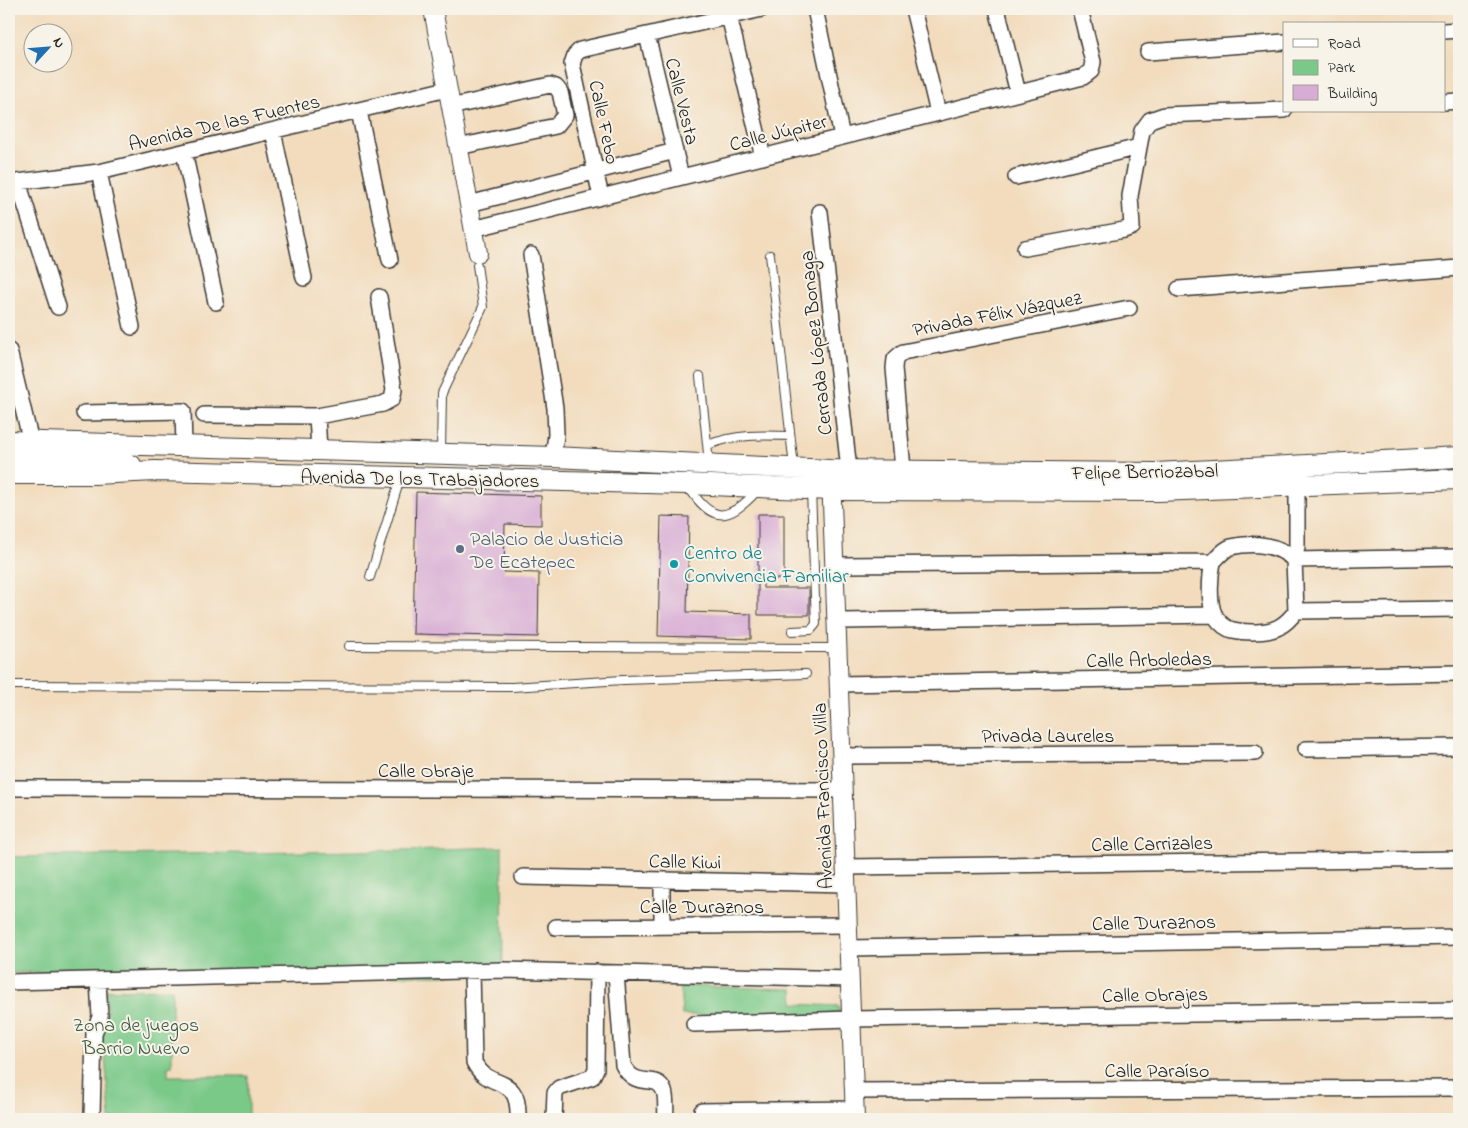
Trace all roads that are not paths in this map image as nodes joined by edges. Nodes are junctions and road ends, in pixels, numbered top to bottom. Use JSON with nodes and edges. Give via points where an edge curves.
{"nodes":[{"id":1,"x":433,"y":9,"type":"edge"},
{"id":2,"x":762,"y":9,"type":"edge"},
{"id":3,"x":814,"y":9,"type":"edge"},
{"id":4,"x":913,"y":9,"type":"edge"},
{"id":5,"x":997,"y":9,"type":"edge"},
{"id":6,"x":1080,"y":9,"type":"edge"},
{"id":7,"x":729,"y":16,"type":"junction"},
{"id":8,"x":1459,"y":30,"type":"edge"},
{"id":9,"x":1446,"y":31,"type":"edge"},
{"id":10,"x":647,"y":35,"type":"junction"},
{"id":11,"x":1283,"y":42,"type":"edge"},
{"id":12,"x":1148,"y":52,"type":"dead end"},
{"id":13,"x":446,"y":89,"type":"junction"},
{"id":14,"x":1018,"y":93,"type":"junction"},
{"id":15,"x":1459,"y":101,"type":"edge"},
{"id":16,"x":1446,"y":102,"type":"edge"},
{"id":17,"x":450,"y":108,"type":"junction"},
{"id":18,"x":1283,"y":110,"type":"edge"},
{"id":19,"x":359,"y":111,"type":"junction"},
{"id":20,"x":938,"y":113,"type":"junction"},
{"id":21,"x":273,"y":131,"type":"junction"},
{"id":22,"x":842,"y":137,"type":"junction"},
{"id":23,"x":458,"y":147,"type":"junction"},
{"id":24,"x":1139,"y":147,"type":"junction"},
{"id":25,"x":675,"y":151,"type":"junction"},
{"id":26,"x":184,"y":152,"type":"junction"},
{"id":27,"x":763,"y":157,"type":"junction"},
{"id":28,"x":99,"y":172,"type":"junction"},
{"id":29,"x":596,"y":172,"type":"junction"},
{"id":30,"x":681,"y":177,"type":"junction"},
{"id":31,"x":1016,"y":177,"type":"dead end"},
{"id":32,"x":13,"y":182,"type":"edge"},
{"id":33,"x":601,"y":197,"type":"junction"},
{"id":34,"x":469,"y":204,"type":"junction"},
{"id":35,"x":820,"y":212,"type":"dead end"},
{"id":36,"x":473,"y":229,"type":"junction"},
{"id":37,"x":1025,"y":248,"type":"dead end"},
{"id":38,"x":531,"y":255,"type":"dead end"},
{"id":39,"x":770,"y":255,"type":"dead end"},
{"id":40,"x":478,"y":259,"type":"joint"},
{"id":41,"x":390,"y":260,"type":"dead end"},
{"id":42,"x":1459,"y":268,"type":"edge"},
{"id":43,"x":304,"y":278,"type":"dead end"},
{"id":44,"x":1179,"y":289,"type":"dead end"},
{"id":45,"x":379,"y":296,"type":"dead end"},
{"id":46,"x":216,"y":302,"type":"dead end"},
{"id":47,"x":58,"y":307,"type":"dead end"},
{"id":48,"x":1129,"y":308,"type":"dead end"},
{"id":49,"x":132,"y":327,"type":"dead end"},
{"id":50,"x":9,"y":351,"type":"edge"},
{"id":51,"x":700,"y":376,"type":"dead end"},
{"id":52,"x":84,"y":413,"type":"dead end"},
{"id":53,"x":204,"y":415,"type":"dead end"},
{"id":54,"x":317,"y":416,"type":"junction"},
{"id":55,"x":790,"y":436,"type":"junction"},
{"id":56,"x":9,"y":441,"type":"edge"},
{"id":57,"x":31,"y":442,"type":"junction"},
{"id":58,"x":184,"y":446,"type":"junction"},
{"id":59,"x":319,"y":450,"type":"junction"},
{"id":60,"x":441,"y":454,"type":"junction"},
{"id":61,"x":709,"y":455,"type":"junction"},
{"id":62,"x":9,"y":456,"type":"edge"},
{"id":63,"x":553,"y":457,"type":"junction"},
{"id":64,"x":1459,"y":457,"type":"edge"},
{"id":65,"x":794,"y":469,"type":"junction"},
{"id":66,"x":840,"y":470,"type":"junction"},
{"id":67,"x":903,"y":470,"type":"junction"},
{"id":68,"x":155,"y":471,"type":"junction"},
{"id":69,"x":9,"y":474,"type":"edge"},
{"id":70,"x":400,"y":477,"type":"junction"},
{"id":71,"x":1459,"y":479,"type":"edge"},
{"id":72,"x":687,"y":484,"type":"junction"},
{"id":73,"x":1293,"y":487,"type":"junction"},
{"id":74,"x":760,"y":488,"type":"junction"},
{"id":75,"x":821,"y":490,"type":"junction"},
{"id":76,"x":841,"y":545,"type":"dead end"},
{"id":77,"x":1280,"y":549,"type":"junction"},
{"id":78,"x":1459,"y":557,"type":"edge"},
{"id":79,"x":1294,"y":560,"type":"junction"},
{"id":80,"x":1213,"y":562,"type":"junction"},
{"id":81,"x":842,"y":565,"type":"junction"},
{"id":82,"x":370,"y":577,"type":"dead end"},
{"id":83,"x":1459,"y":609,"type":"edge"},
{"id":84,"x":1296,"y":611,"type":"junction"},
{"id":85,"x":1215,"y":615,"type":"junction"},
{"id":86,"x":843,"y":621,"type":"junction"},
{"id":87,"x":792,"y":631,"type":"dead end"},
{"id":88,"x":349,"y":646,"type":"dead end"},
{"id":89,"x":840,"y":646,"type":"junction"},
{"id":90,"x":1459,"y":673,"type":"edge"},
{"id":91,"x":806,"y":674,"type":"dead end"},
{"id":92,"x":839,"y":684,"type":"junction"},
{"id":93,"x":9,"y":685,"type":"edge"},
{"id":94,"x":1459,"y":747,"type":"edge"},
{"id":95,"x":1306,"y":749,"type":"dead end"},
{"id":96,"x":1255,"y":753,"type":"dead end"},
{"id":97,"x":841,"y":756,"type":"junction"},
{"id":98,"x":9,"y":788,"type":"edge"},
{"id":99,"x":843,"y":790,"type":"junction"},
{"id":100,"x":1459,"y":859,"type":"edge"},
{"id":101,"x":846,"y":876,"type":"junction"},
{"id":102,"x":523,"y":877,"type":"dead end"},
{"id":103,"x":662,"y":880,"type":"junction"},
{"id":104,"x":848,"y":925,"type":"junction"},
{"id":105,"x":662,"y":926,"type":"junction"},
{"id":106,"x":556,"y":927,"type":"dead end"},
{"id":107,"x":1459,"y":937,"type":"edge"},
{"id":108,"x":849,"y":948,"type":"junction"},
{"id":109,"x":472,"y":970,"type":"junction"},
{"id":110,"x":597,"y":972,"type":"junction"},
{"id":111,"x":616,"y":973,"type":"junction"},
{"id":112,"x":850,"y":979,"type":"junction"},
{"id":113,"x":98,"y":980,"type":"junction"},
{"id":114,"x":9,"y":982,"type":"edge"},
{"id":115,"x":1459,"y":1010,"type":"edge"},
{"id":116,"x":851,"y":1019,"type":"junction"},
{"id":117,"x":694,"y":1024,"type":"dead end"},
{"id":118,"x":1459,"y":1088,"type":"edge"},
{"id":119,"x":854,"y":1091,"type":"junction"},
{"id":120,"x":702,"y":1112,"type":"dead end"},
{"id":121,"x":855,"y":1114,"type":"edge"},
{"id":122,"x":92,"y":1116,"type":"dead end"},
{"id":123,"x":518,"y":1119,"type":"edge"},
{"id":124,"x":554,"y":1119,"type":"edge"},
{"id":125,"x":666,"y":1119,"type":"edge"}],
"edges":[{"from":1,"to":13,"type":"street"},
{"from":2,"to":7,"type":"street"},
{"from":3,"to":22,"type":"street"},
{"from":4,"to":20,"type":"street"},
{"from":5,"to":14,"type":"street"},
{"from":6,"to":14,"type":"street","name":"Calle Júpiter","via":[[1093,62],[1092,72]]},
{"from":7,"to":10,"type":"street"},
{"from":7,"to":27,"type":"street"},
{"from":8,"to":9,"type":"street"},
{"from":10,"to":25,"type":"street","name":"Calle Vesta"},
{"from":10,"to":29,"type":"street","name":"Calle Febo","via":[[580,50],[574,55],[572,64]]},
{"from":11,"to":12,"type":"street"},
{"from":13,"to":17,"type":"street"},
{"from":13,"to":19,"type":"street","name":"Avenida De las Fuentes"},
{"from":14,"to":20,"type":"street","name":"Calle Júpiter"},
{"from":15,"to":16,"type":"street"},
{"from":17,"to":23,"type":"street"},
{"from":17,"to":23,"type":"street","via":[[550,85],[560,92],[565,115],[556,126]]},
{"from":18,"to":24,"type":"street","via":[[1164,115],[1150,120],[1142,130]]},
{"from":19,"to":21,"type":"street","name":"Avenida De las Fuentes"},
{"from":19,"to":41,"type":"street"},
{"from":20,"to":22,"type":"street","name":"Calle Júpiter"},
{"from":21,"to":26,"type":"street","name":"Avenida De las Fuentes"},
{"from":21,"to":43,"type":"street"},
{"from":22,"to":27,"type":"street","name":"Calle Júpiter"},
{"from":23,"to":34,"type":"street"},
{"from":24,"to":31,"type":"street"},
{"from":24,"to":37,"type":"street","via":[[1130,196],[1132,227]]},
{"from":25,"to":29,"type":"street"},
{"from":25,"to":30,"type":"street","name":"Calle Vesta"},
{"from":26,"to":28,"type":"street","name":"Avenida De las Fuentes"},
{"from":26,"to":46,"type":"street"},
{"from":27,"to":30,"type":"street","name":"Calle Júpiter"},
{"from":28,"to":32,"type":"street","name":"Avenida De las Fuentes"},
{"from":28,"to":49,"type":"street"},
{"from":29,"to":33,"type":"street","name":"Calle Febo"},
{"from":29,"to":34,"type":"street"},
{"from":30,"to":33,"type":"street","name":"Calle Júpiter"},
{"from":32,"to":47,"type":"street"},
{"from":33,"to":36,"type":"street","name":"Calle Júpiter"},
{"from":34,"to":36,"type":"street"},
{"from":35,"to":66,"type":"street","name":"Cerrada López Bonaga"},
{"from":36,"to":40,"type":"street"},
{"from":38,"to":63,"type":"street","via":[[555,408]]},
{"from":39,"to":55,"type":"lane"},
{"from":40,"to":60,"type":"lane","via":[[483,307],[442,394]]},
{"from":42,"to":44,"type":"street"},
{"from":45,"to":54,"type":"street","via":[[394,390],[392,399],[383,404]]},
{"from":48,"to":67,"type":"street","name":"Privada Félix Vázquez","via":[[903,352],[896,359],[894,368]]},
{"from":50,"to":57,"type":"street"},
{"from":51,"to":61,"type":"lane"},
{"from":52,"to":58,"type":"street","via":[[183,411]]},
{"from":53,"to":54,"type":"street"},
{"from":54,"to":59,"type":"street"},
{"from":55,"to":61,"type":"lane","via":[[723,439]]},
{"from":55,"to":65,"type":"lane"},
{"from":56,"to":57,"type":"main road","name":"Avenida De los Trabajadores"},
{"from":57,"to":58,"type":"main road","name":"Avenida De los Trabajadores"},
{"from":58,"to":59,"type":"main road","name":"Avenida De los Trabajadores"},
{"from":59,"to":60,"type":"main road","name":"Avenida De los Trabajadores"},
{"from":60,"to":63,"type":"main road","name":"Avenida De los Trabajadores"},
{"from":61,"to":63,"type":"main road","name":"Avenida De los Trabajadores"},
{"from":61,"to":65,"type":"main road","name":"Avenida De los Trabajadores"},
{"from":62,"to":68,"type":"main road","via":[[97,457]]},
{"from":64,"to":67,"type":"main road","name":"Felipe Berriozabal","via":[[1156,473]]},
{"from":65,"to":66,"type":"main road","name":"Avenida De los Trabajadores"},
{"from":66,"to":67,"type":"main road","name":"Felipe Berriozabal"},
{"from":66,"to":75,"type":"street","name":"Avenida Francisco Villa"},
{"from":68,"to":69,"type":"main road","name":"Avenida De los Trabajadores"},
{"from":68,"to":70,"type":"main road","name":"Avenida De los Trabajadores"},
{"from":70,"to":72,"type":"main road","name":"Avenida De los Trabajadores"},
{"from":70,"to":82,"type":"lane"},
{"from":71,"to":73,"type":"main road","name":"Felipe Berriozabal"},
{"from":72,"to":74,"type":"main road","name":"Avenida De los Trabajadores"},
{"from":72,"to":74,"type":"lane","via":[[706,510],[718,514],[728,514],[741,508]]},
{"from":73,"to":75,"type":"main road","name":"Felipe Berriozabal","via":[[1158,491]]},
{"from":73,"to":77,"type":"street","via":[[1289,535]]},
{"from":73,"to":79,"type":"street","via":[[1298,547]]},
{"from":74,"to":75,"type":"main road","name":"Avenida De los Trabajadores"},
{"from":75,"to":87,"type":"lane","via":[[816,624],[811,630]]},
{"from":75,"to":89,"type":"street","name":"Avenida Francisco Villa"},
{"from":76,"to":81,"type":"street"},
{"from":77,"to":79,"type":"street"},
{"from":77,"to":80,"type":"street","via":[[1271,546],[1231,547]]},
{"from":78,"to":79,"type":"street"},
{"from":79,"to":84,"type":"street"},
{"from":80,"to":81,"type":"street"},
{"from":80,"to":85,"type":"street","via":[[1212,606]]},
{"from":81,"to":86,"type":"street"},
{"from":83,"to":84,"type":"street"},
{"from":84,"to":85,"type":"street","via":[[1285,623],[1270,630],[1233,630],[1225,627]]},
{"from":85,"to":86,"type":"street"},
{"from":86,"to":89,"type":"street"},
{"from":88,"to":89,"type":"lane"},
{"from":89,"to":92,"type":"street","name":"Avenida Francisco Villa"},
{"from":90,"to":92,"type":"street","name":"Calle Arboledas"},
{"from":91,"to":93,"type":"lane","via":[[512,687]]},
{"from":92,"to":97,"type":"street","name":"Avenida Francisco Villa"},
{"from":94,"to":95,"type":"street"},
{"from":96,"to":97,"type":"street","name":"Privada Laureles"},
{"from":97,"to":99,"type":"street","name":"Avenida Francisco Villa"},
{"from":98,"to":99,"type":"street","name":"Calle Obraje"},
{"from":99,"to":101,"type":"street","name":"Avenida Francisco Villa"},
{"from":100,"to":101,"type":"street","name":"Calle Carrizales"},
{"from":101,"to":103,"type":"street","name":"Calle Kiwi"},
{"from":101,"to":104,"type":"street","name":"Avenida Francisco Villa"},
{"from":102,"to":103,"type":"street","name":"Calle Kiwi"},
{"from":103,"to":105,"type":"street"},
{"from":104,"to":105,"type":"street","name":"Calle Duraznos"},
{"from":104,"to":108,"type":"street","name":"Avenida Francisco Villa"},
{"from":105,"to":106,"type":"street","name":"Calle Duraznos"},
{"from":107,"to":108,"type":"street","name":"Calle Duraznos"},
{"from":108,"to":112,"type":"street","name":"Avenida Francisco Villa"},
{"from":109,"to":110,"type":"street"},
{"from":109,"to":113,"type":"street"},
{"from":109,"to":123,"type":"street","via":[[474,1062],[487,1078],[503,1083],[513,1091],[519,1104]]},
{"from":110,"to":111,"type":"street"},
{"from":110,"to":124,"type":"street","via":[[596,1069],[586,1080],[560,1088],[555,1093]]},
{"from":111,"to":112,"type":"street"},
{"from":111,"to":125,"type":"street","via":[[623,1065],[628,1075],[637,1081],[654,1081],[662,1086]]},
{"from":112,"to":116,"type":"street","name":"Avenida Francisco Villa"},
{"from":113,"to":114,"type":"street"},
{"from":113,"to":122,"type":"street","via":[[100,1017],[94,1033]]},
{"from":115,"to":116,"type":"street","name":"Calle Obrajes"},
{"from":116,"to":117,"type":"street","name":"Calle Obrajes"},
{"from":116,"to":119,"type":"street","name":"Avenida Francisco Villa"},
{"from":118,"to":119,"type":"street","name":"Calle Paraíso"},
{"from":119,"to":121,"type":"street","name":"Avenida Francisco Villa"},
{"from":120,"to":121,"type":"street"}]}
